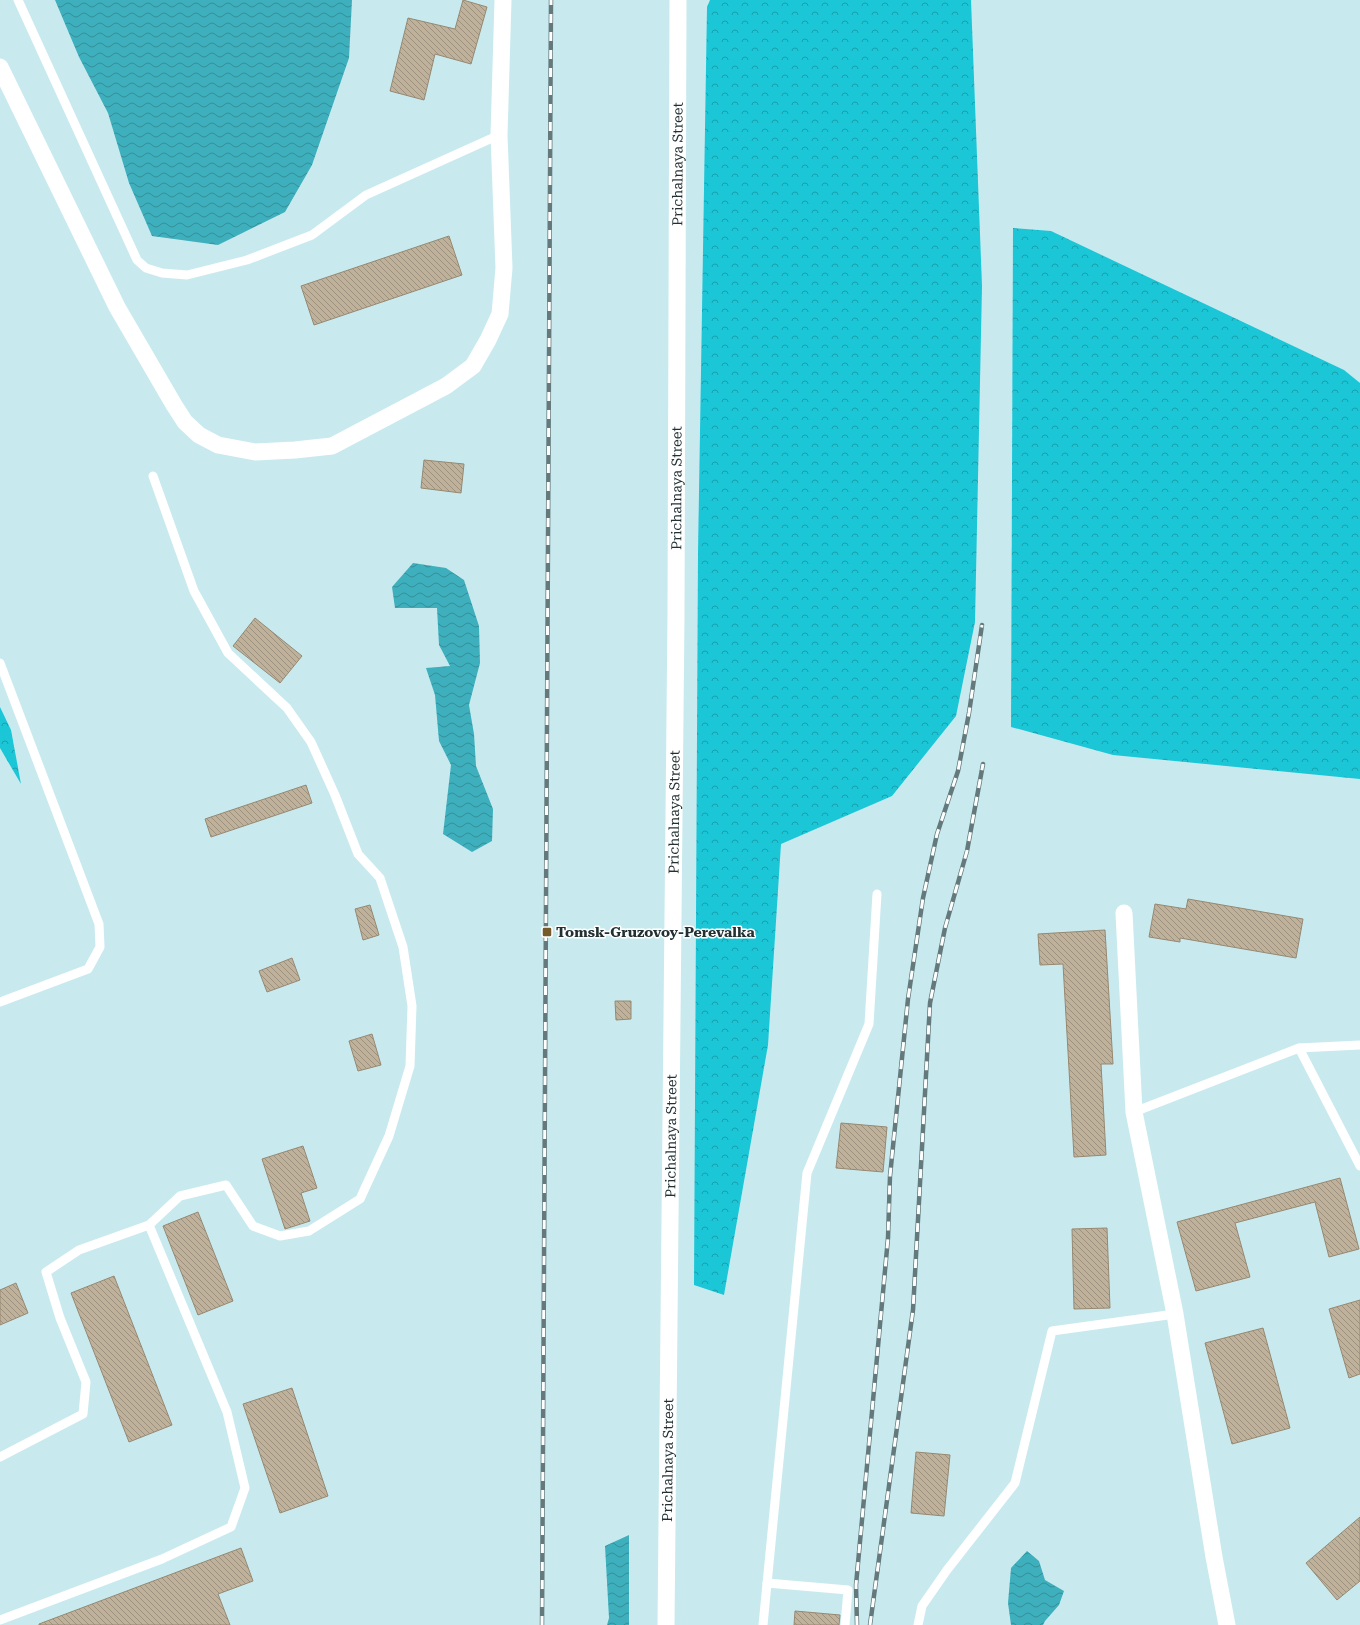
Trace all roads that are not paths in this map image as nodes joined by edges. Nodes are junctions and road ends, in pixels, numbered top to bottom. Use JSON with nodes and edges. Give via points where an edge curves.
{"nodes":[{"id":1,"x":18,"y":0,"type":"edge"},
{"id":2,"x":503,"y":0,"type":"edge"},
{"id":3,"x":678,"y":0,"type":"edge"},
{"id":4,"x":0,"y":67,"type":"edge"},
{"id":5,"x":499,"y":135,"type":"junction"},
{"id":6,"x":153,"y":476,"type":"dead end"},
{"id":7,"x":0,"y":663,"type":"edge"},
{"id":8,"x":877,"y":894,"type":"dead end"},
{"id":9,"x":1124,"y":913,"type":"dead end"},
{"id":10,"x":0,"y":1002,"type":"edge"},
{"id":11,"x":1360,"y":1045,"type":"edge"},
{"id":12,"x":1298,"y":1048,"type":"junction"},
{"id":13,"x":1134,"y":1112,"type":"junction"},
{"id":14,"x":1360,"y":1166,"type":"edge"},
{"id":15,"x":149,"y":1225,"type":"junction"},
{"id":16,"x":1175,"y":1314,"type":"junction"},
{"id":17,"x":0,"y":1457,"type":"edge"},
{"id":18,"x":767,"y":1583,"type":"junction"},
{"id":19,"x":0,"y":1620,"type":"edge"},
{"id":20,"x":666,"y":1625,"type":"edge"},
{"id":21,"x":763,"y":1625,"type":"edge"},
{"id":22,"x":845,"y":1625,"type":"edge"},
{"id":23,"x":918,"y":1625,"type":"edge"},
{"id":24,"x":1227,"y":1625,"type":"edge"}],
"edges":[{"from":1,"to":5,"type":"lane","via":[[137,260],[146,268],[162,273],[187,275],[247,260],[312,235],[366,195]]},
{"from":2,"to":5,"type":"street"},
{"from":3,"to":20,"type":"street","name":"Prichalnaya Street","via":[[676,630]]},
{"from":4,"to":5,"type":"street","via":[[117,308],[174,405],[199,435],[218,445],[256,452],[332,446],[446,386],[473,366],[500,314],[504,268]]},
{"from":6,"to":15,"type":"lane","via":[[194,591],[228,653],[287,708],[311,742],[358,854],[380,878],[402,948],[412,1006],[410,1066],[389,1136],[360,1199],[309,1231],[280,1236],[253,1226],[226,1185],[180,1196]]},
{"from":7,"to":10,"type":"lane","via":[[99,924],[100,947],[88,969]]},
{"from":8,"to":18,"type":"lane","via":[[869,1024],[807,1173]]},
{"from":9,"to":13,"type":"street"},
{"from":11,"to":12,"type":"lane"},
{"from":12,"to":13,"type":"lane"},
{"from":12,"to":14,"type":"lane"},
{"from":13,"to":16,"type":"street"},
{"from":15,"to":17,"type":"lane","via":[[79,1250],[46,1272],[60,1318],[86,1382],[83,1414]]},
{"from":15,"to":19,"type":"lane","via":[[228,1412],[245,1488],[231,1527],[162,1559]]},
{"from":16,"to":23,"type":"lane","via":[[1052,1330],[1015,1483],[922,1606]]},
{"from":16,"to":24,"type":"street"},
{"from":18,"to":21,"type":"lane"},
{"from":18,"to":22,"type":"lane","via":[[848,1590]]}]}
